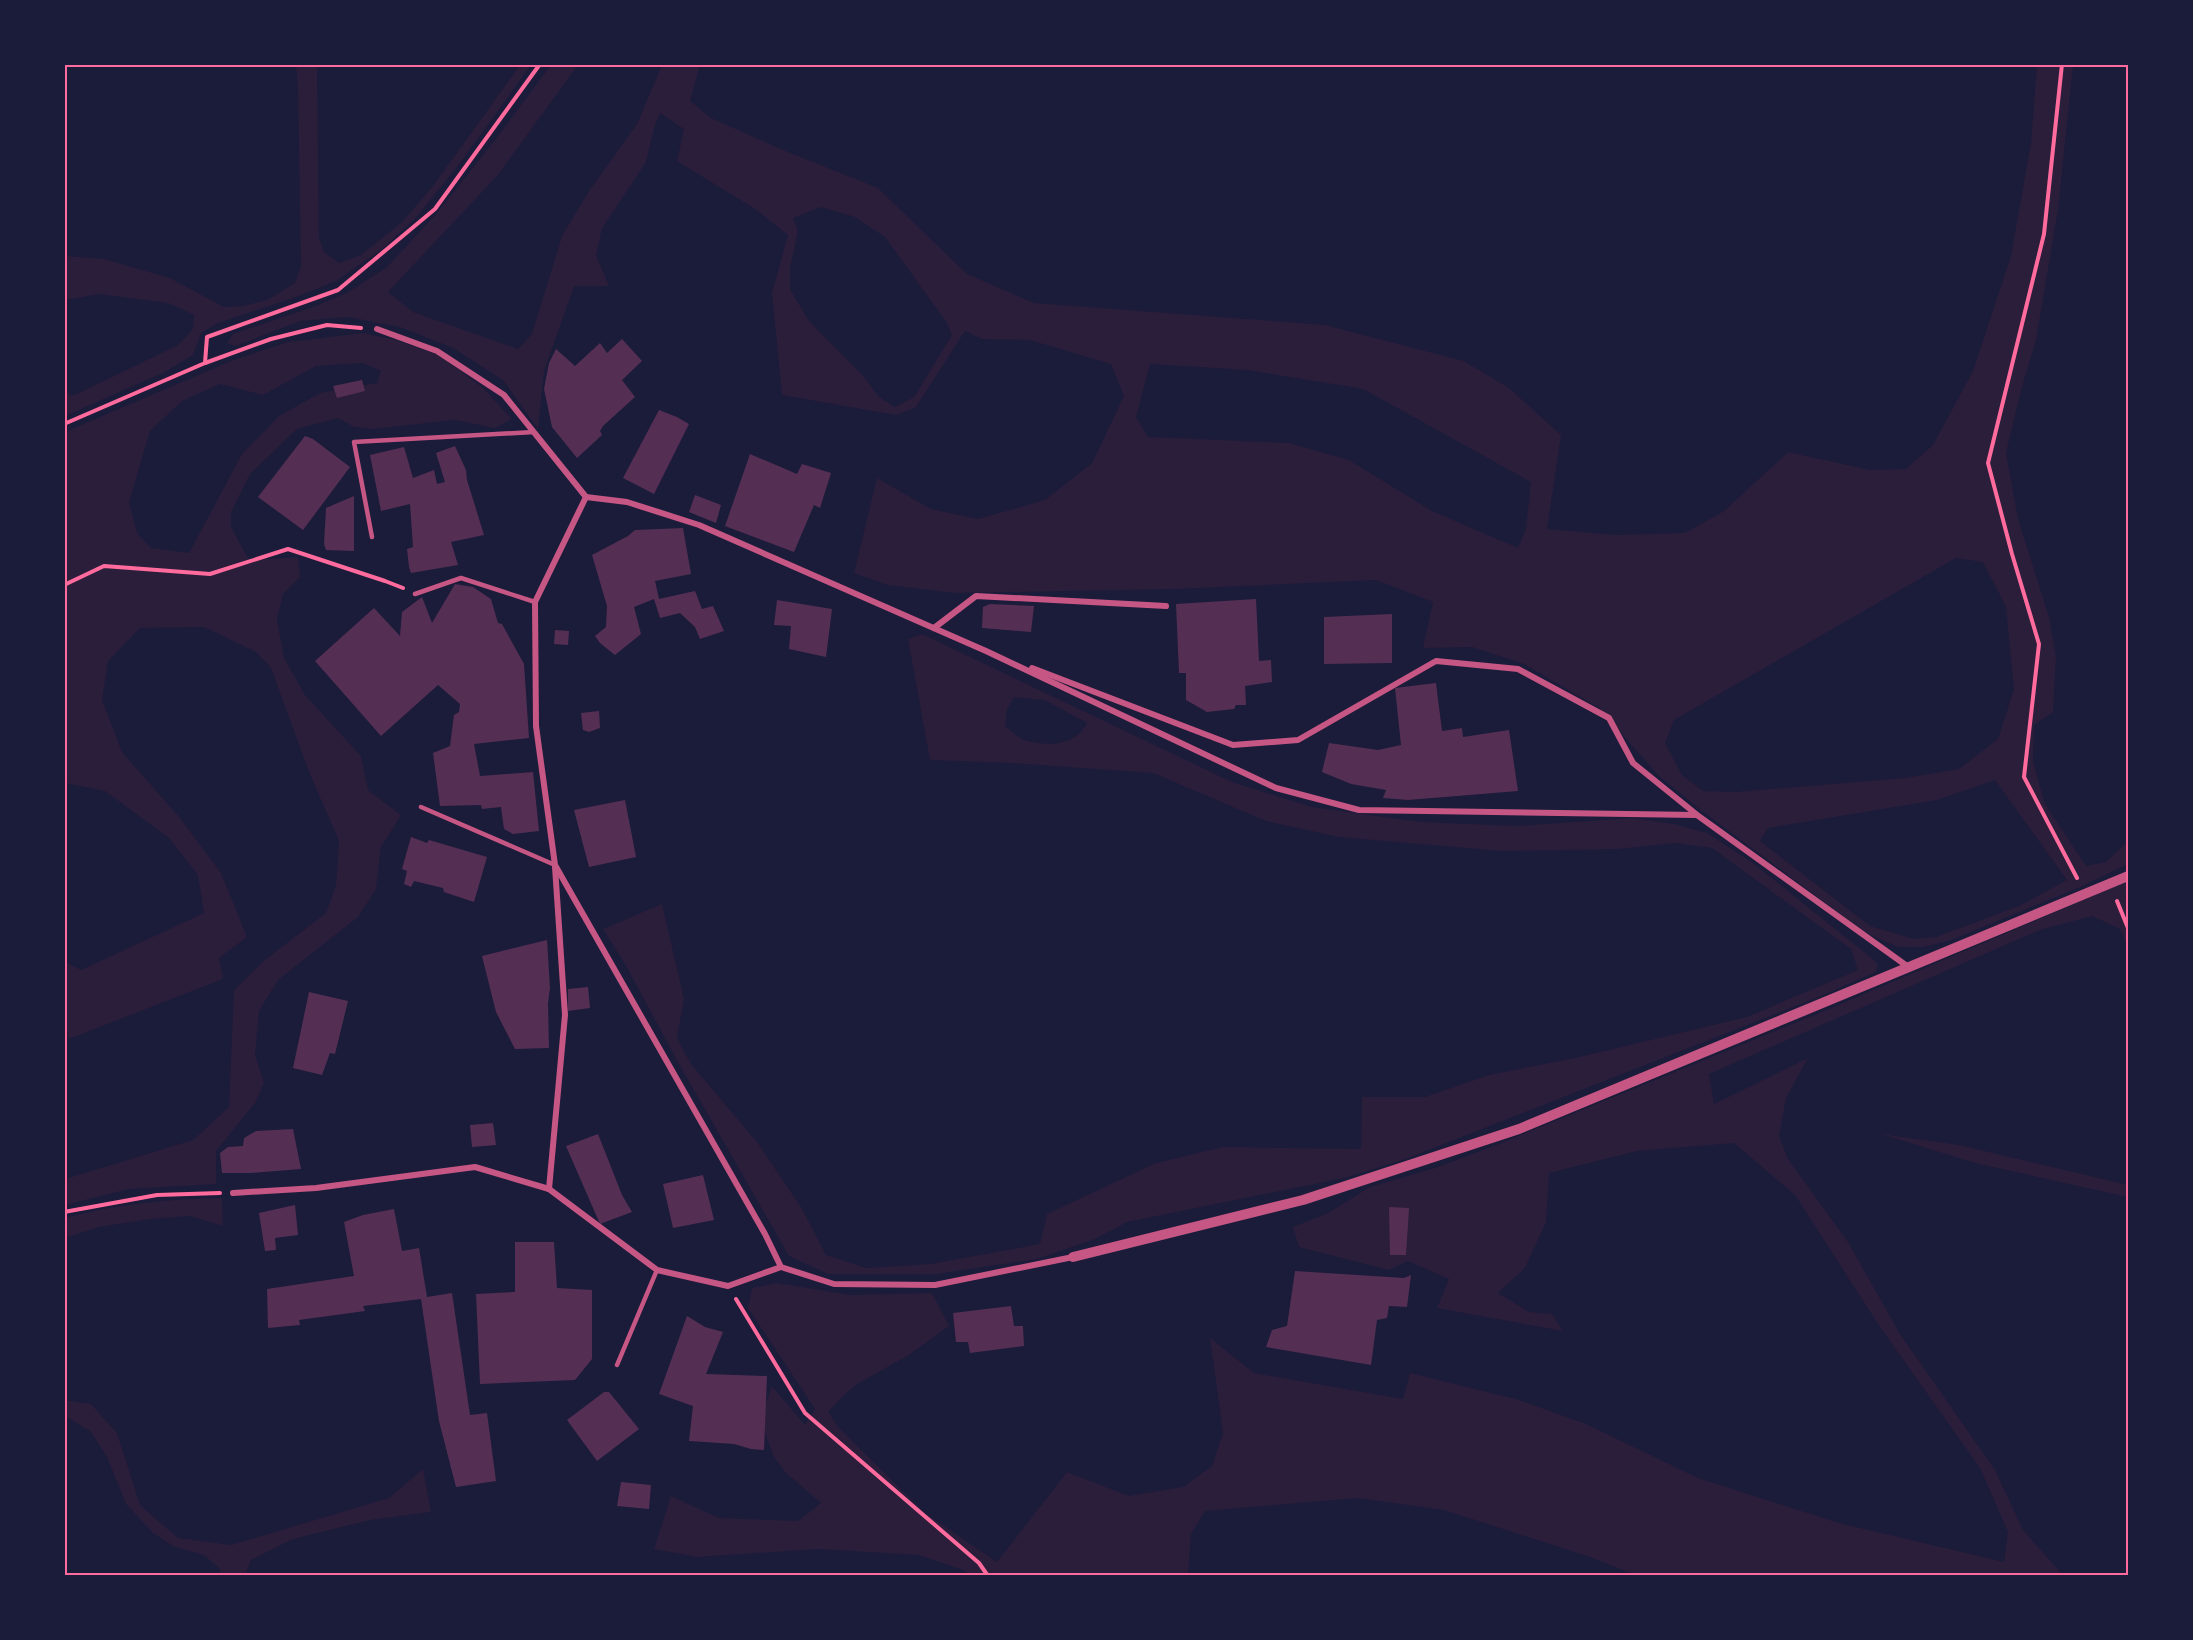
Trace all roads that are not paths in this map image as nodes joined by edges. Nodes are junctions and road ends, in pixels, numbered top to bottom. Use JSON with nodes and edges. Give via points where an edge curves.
{"nodes":[{"id":1,"x":377,"y":329,"type":"road end"},
{"id":2,"x":534,"y":432,"type":"junction"},
{"id":3,"x":586,"y":498,"type":"junction"},
{"id":4,"x":372,"y":537,"type":"dead end"},
{"id":5,"x":415,"y":594,"type":"road end"},
{"id":6,"x":536,"y":602,"type":"junction"},
{"id":7,"x":1166,"y":606,"type":"dead end"},
{"id":8,"x":934,"y":628,"type":"junction"},
{"id":9,"x":986,"y":651,"type":"junction"},
{"id":10,"x":421,"y":807,"type":"dead end"},
{"id":11,"x":1697,"y":815,"type":"junction"},
{"id":12,"x":555,"y":865,"type":"junction"},
{"id":13,"x":2128,"y":876,"type":"edge"},
{"id":14,"x":1907,"y":966,"type":"junction"},
{"id":15,"x":549,"y":1189,"type":"junction"},
{"id":16,"x":233,"y":1193,"type":"road end"},
{"id":17,"x":1073,"y":1257,"type":"joint"},
{"id":18,"x":782,"y":1267,"type":"junction"},
{"id":19,"x":657,"y":1270,"type":"junction"},
{"id":20,"x":617,"y":1365,"type":"dead end"}],
"edges":[{"from":1,"to":2,"type":"street","via":[[437,351],[504,395]]},
{"from":2,"to":3,"type":"street"},
{"from":2,"to":4,"type":"lane","via":[[354,442]]},
{"from":3,"to":6,"type":"street"},
{"from":3,"to":8,"type":"street","via":[[627,502],[699,525]]},
{"from":5,"to":6,"type":"lane","via":[[461,578]]},
{"from":6,"to":12,"type":"street","via":[[536,726]]},
{"from":7,"to":8,"type":"street","via":[[976,596]]},
{"from":8,"to":9,"type":"street"},
{"from":9,"to":11,"type":"street","via":[[1276,788],[1359,810]]},
{"from":9,"to":11,"type":"street","via":[[1233,745],[1298,740],[1436,661],[1518,669],[1609,718],[1633,763]]},
{"from":10,"to":12,"type":"lane"},
{"from":11,"to":14,"type":"street"},
{"from":12,"to":15,"type":"street","via":[[565,1015]]},
{"from":12,"to":18,"type":"street"},
{"from":13,"to":14,"type":"street"},
{"from":14,"to":17,"type":"street","via":[[1519,1129],[1303,1200]]},
{"from":15,"to":16,"type":"street","via":[[475,1167],[316,1188]]},
{"from":15,"to":19,"type":"street"},
{"from":17,"to":18,"type":"street","via":[[935,1286],[834,1284]]},
{"from":18,"to":19,"type":"street","via":[[728,1286]]},
{"from":19,"to":20,"type":"lane"}]}
